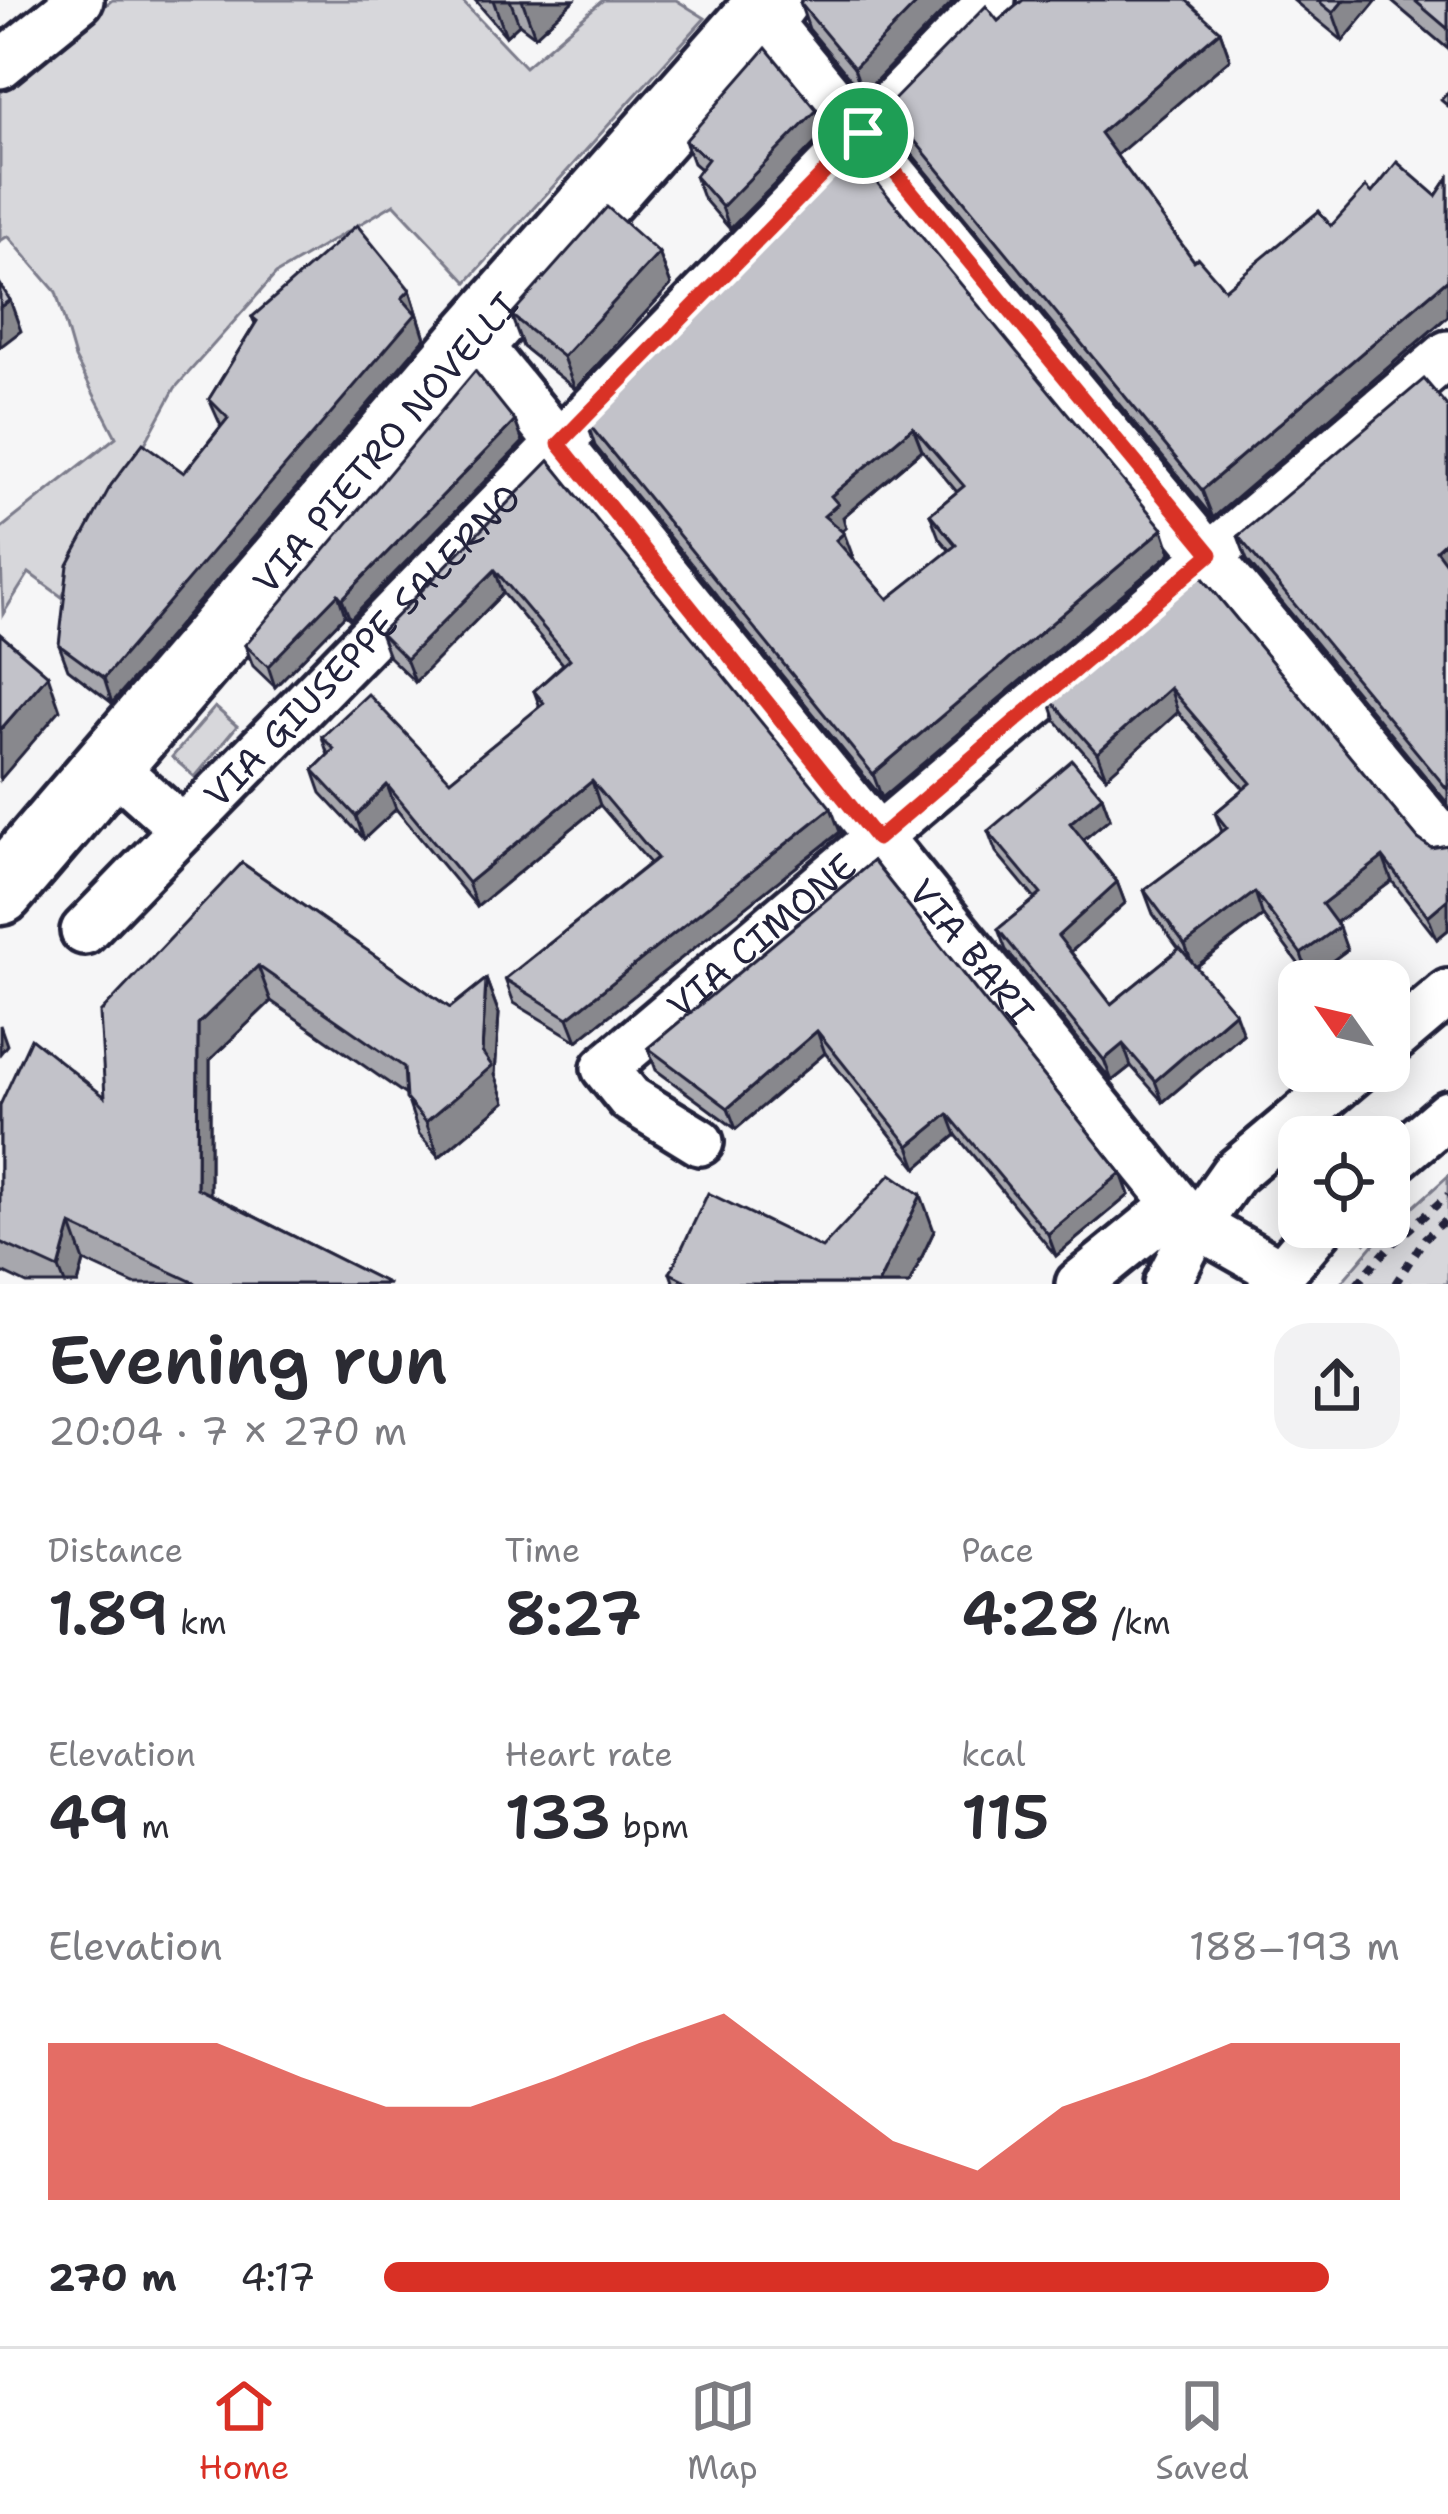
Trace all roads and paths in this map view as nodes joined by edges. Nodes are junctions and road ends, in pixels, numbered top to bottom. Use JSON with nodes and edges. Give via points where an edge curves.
{"nodes":[{"id":1,"x":80,"y":0,"type":"edge"},
{"id":2,"x":992,"y":0,"type":"edge"},
{"id":3,"x":768,"y":7,"type":"edge"},
{"id":4,"x":0,"y":65,"type":"edge"},
{"id":5,"x":863,"y":133,"type":"junction"},
{"id":6,"x":474,"y":339,"type":"junction"},
{"id":7,"x":1448,"y":354,"type":"edge"},
{"id":8,"x":559,"y":444,"type":"junction"},
{"id":9,"x":1211,"y":554,"type":"junction"},
{"id":10,"x":108,"y":762,"type":"junction"},
{"id":11,"x":183,"y":829,"type":"junction"},
{"id":12,"x":877,"y":839,"type":"junction"},
{"id":13,"x":1448,"y":846,"type":"edge"},
{"id":14,"x":8,"y":868,"type":"edge"},
{"id":15,"x":84,"y":931,"type":"dead end"},
{"id":16,"x":1448,"y":993,"type":"edge"},
{"id":17,"x":1410,"y":1025,"type":"edge"},
{"id":18,"x":1330,"y":1092,"type":"edge"},
{"id":19,"x":1448,"y":1114,"type":"edge"},
{"id":20,"x":700,"y":1142,"type":"dead end"},
{"id":21,"x":1410,"y":1146,"type":"edge"},
{"id":22,"x":1448,"y":1195,"type":"edge"},
{"id":23,"x":1187,"y":1214,"type":"junction"},
{"id":24,"x":1422,"y":1217,"type":"junction"},
{"id":25,"x":1448,"y":1218,"type":"edge"},
{"id":26,"x":1434,"y":1230,"type":"junction"},
{"id":27,"x":1301,"y":1248,"type":"edge"},
{"id":28,"x":1275,"y":1278,"type":"edge"},
{"id":29,"x":1078,"y":1284,"type":"edge"},
{"id":30,"x":1167,"y":1284,"type":"edge"},
{"id":31,"x":1357,"y":1284,"type":"edge"},
{"id":32,"x":1395,"y":1284,"type":"edge"}],
"edges":[{"from":1,"to":4,"type":"street"},
{"from":2,"to":5,"type":"street","name":"VIA GIUSEPPE SALERNO"},
{"from":3,"to":5,"type":"street"},
{"from":3,"to":6,"type":"main road","name":"VIA PIETRO NOVELLI"},
{"from":5,"to":8,"type":"street","name":"VIA GIUSEPPE SALERNO"},
{"from":5,"to":9,"type":"street"},
{"from":6,"to":8,"type":"street","name":"VIA BARI"},
{"from":6,"to":10,"type":"main road","name":"VIA PIETRO NOVELLI"},
{"from":7,"to":9,"type":"street","name":"VIA CIMONE"},
{"from":8,"to":11,"type":"street","name":"VIA GIUSEPPE SALERNO"},
{"from":8,"to":12,"type":"street","name":"VIA BARI"},
{"from":9,"to":12,"type":"street","name":"VIA CIMONE"},
{"from":9,"to":13,"type":"street"},
{"from":10,"to":11,"type":"street","name":"VIA GIUSEPPE SALERNO"},
{"from":10,"to":14,"type":"main road","name":"VIA PIETRO NOVELLI"},
{"from":11,"to":15,"type":"street","name":"VIA GIUSEPPE SALERNO"},
{"from":12,"to":20,"type":"street","name":"VIA CIMONE","via":[[605,1068],[630,1099]]},
{"from":12,"to":23,"type":"street","name":"VIA BARI"},
{"from":16,"to":17,"type":"street"},
{"from":18,"to":23,"type":"street"},
{"from":19,"to":21,"type":"street"},
{"from":22,"to":24,"type":"path"},
{"from":23,"to":28,"type":"street"},
{"from":23,"to":29,"type":"street"},
{"from":23,"to":30,"type":"street"},
{"from":24,"to":26,"type":"path"},
{"from":24,"to":31,"type":"path"},
{"from":25,"to":26,"type":"path"},
{"from":26,"to":32,"type":"path"},
{"from":27,"to":28,"type":"street"}]}
